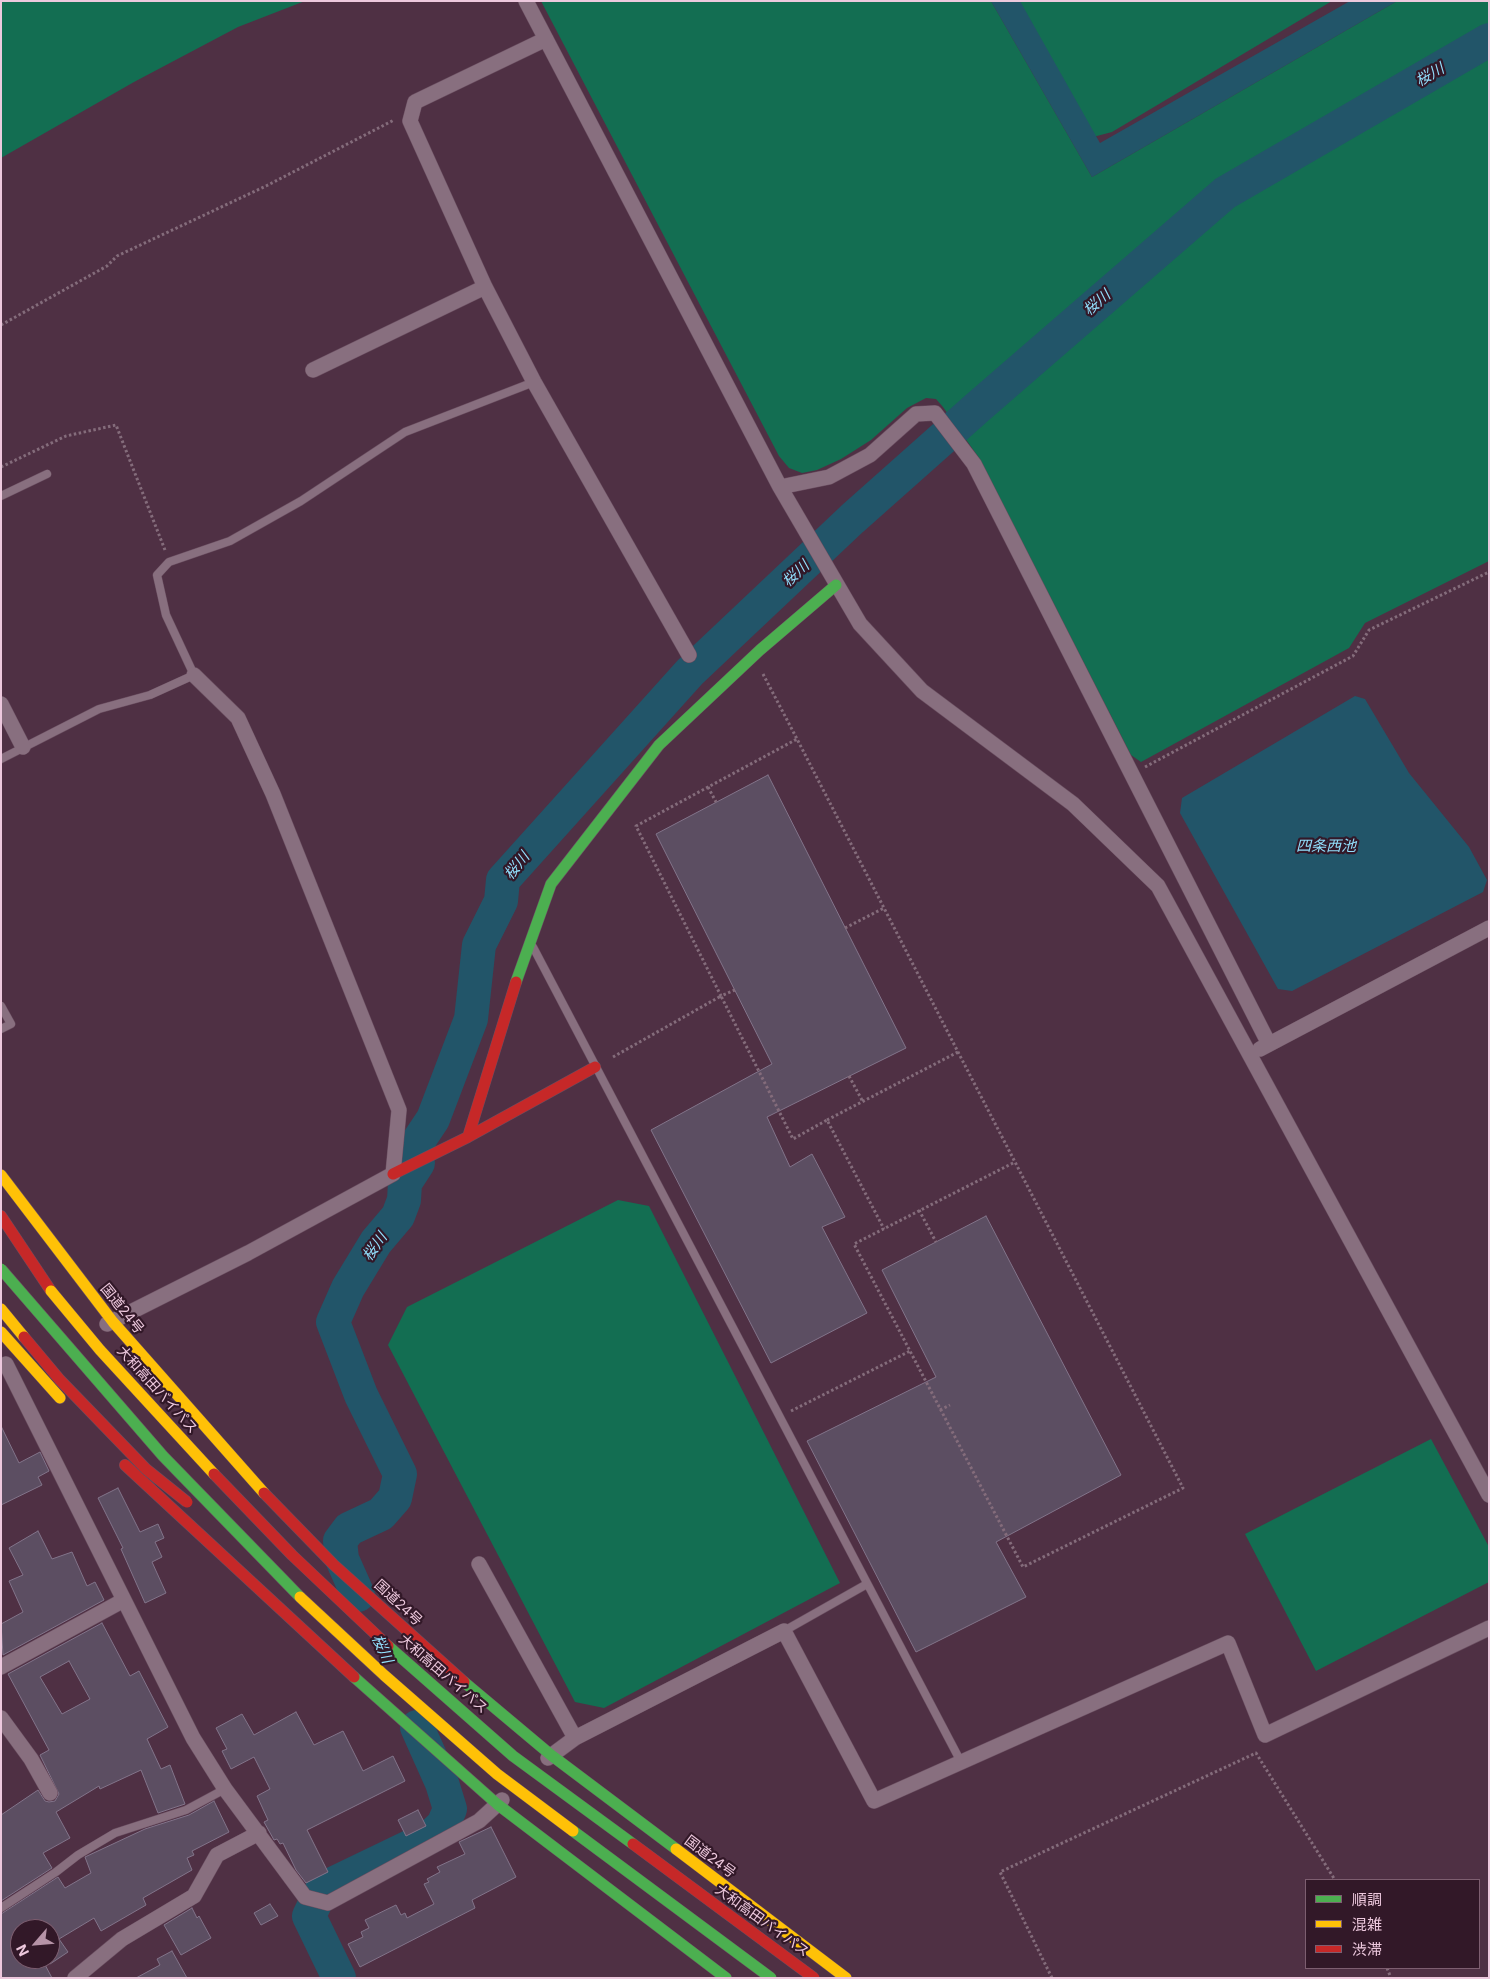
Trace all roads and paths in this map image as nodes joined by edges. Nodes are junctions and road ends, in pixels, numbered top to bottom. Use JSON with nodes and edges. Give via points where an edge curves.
{"nodes":[{"id":1,"x":526,"y":1,"type":"edge"},
{"id":2,"x":546,"y":39,"type":"junction"},
{"id":3,"x":413,"y":110,"type":"junction"},
{"id":4,"x":485,"y":287,"type":"junction"},
{"id":5,"x":1,"y":325,"type":"edge"},
{"id":6,"x":313,"y":370,"type":"dead end"},
{"id":7,"x":534,"y":382,"type":"junction"},
{"id":8,"x":1,"y":467,"type":"edge"},
{"id":9,"x":47,"y":474,"type":"dead end"},
{"id":10,"x":780,"y":487,"type":"junction"},
{"id":11,"x":1,"y":496,"type":"edge"},
{"id":12,"x":169,"y":562,"type":"junction"},
{"id":13,"x":1489,"y":572,"type":"edge"},
{"id":14,"x":836,"y":585,"type":"junction"},
{"id":15,"x":689,"y":655,"type":"dead end"},
{"id":16,"x":754,"y":656,"type":"junction"},
{"id":17,"x":194,"y":675,"type":"junction"},
{"id":18,"x":1,"y":704,"type":"edge"},
{"id":19,"x":797,"y":739,"type":"junction"},
{"id":20,"x":23,"y":747,"type":"junction"},
{"id":21,"x":1,"y":758,"type":"edge"},
{"id":22,"x":1131,"y":775,"type":"junction"},
{"id":23,"x":708,"y":787,"type":"junction"},
{"id":24,"x":716,"y":802,"type":"dead end"},
{"id":25,"x":884,"y":908,"type":"junction"},
{"id":26,"x":846,"y":928,"type":"dead end"},
{"id":27,"x":1489,"y":928,"type":"edge"},
{"id":28,"x":529,"y":941,"type":"junction"},
{"id":29,"x":735,"y":990,"type":"dead end"},
{"id":30,"x":722,"y":996,"type":"junction"},
{"id":31,"x":1,"y":1006,"type":"edge"},
{"id":32,"x":1,"y":1029,"type":"edge"},
{"id":33,"x":1269,"y":1044,"type":"junction"},
{"id":34,"x":958,"y":1052,"type":"junction"},
{"id":35,"x":1250,"y":1054,"type":"junction"},
{"id":36,"x":595,"y":1066,"type":"junction"},
{"id":37,"x":849,"y":1076,"type":"dead end"},
{"id":38,"x":863,"y":1102,"type":"junction"},
{"id":39,"x":827,"y":1120,"type":"junction"},
{"id":40,"x":468,"y":1137,"type":"junction"},
{"id":41,"x":1015,"y":1162,"type":"junction"},
{"id":42,"x":1,"y":1174,"type":"edge"},
{"id":43,"x":393,"y":1174,"type":"junction"},
{"id":44,"x":919,"y":1210,"type":"junction"},
{"id":45,"x":1,"y":1216,"type":"edge"},
{"id":46,"x":1,"y":1227,"type":"edge"},
{"id":47,"x":884,"y":1229,"type":"junction"},
{"id":48,"x":936,"y":1242,"type":"dead end"},
{"id":49,"x":1,"y":1269,"type":"edge"},
{"id":50,"x":51,"y":1291,"type":"junction"},
{"id":51,"x":1,"y":1309,"type":"edge"},
{"id":52,"x":113,"y":1322,"type":"junction"},
{"id":53,"x":1,"y":1332,"type":"edge"},
{"id":54,"x":910,"y":1351,"type":"junction"},
{"id":55,"x":22,"y":1358,"type":"junction"},
{"id":56,"x":4,"y":1365,"type":"edge"},
{"id":57,"x":950,"y":1405,"type":"dead end"},
{"id":58,"x":68,"y":1406,"type":"dead end"},
{"id":59,"x":940,"y":1410,"type":"junction"},
{"id":60,"x":780,"y":1417,"type":"junction"},
{"id":61,"x":115,"y":1455,"type":"dead end"},
{"id":62,"x":1489,"y":1495,"type":"edge"},
{"id":63,"x":479,"y":1564,"type":"dead end"},
{"id":64,"x":868,"y":1584,"type":"junction"},
{"id":65,"x":299,"y":1596,"type":"junction"},
{"id":66,"x":124,"y":1600,"type":"junction"},
{"id":67,"x":1489,"y":1628,"type":"edge"},
{"id":68,"x":784,"y":1631,"type":"junction"},
{"id":69,"x":1,"y":1667,"type":"edge"},
{"id":70,"x":1,"y":1718,"type":"edge"},
{"id":71,"x":574,"y":1738,"type":"junction"},
{"id":72,"x":551,"y":1756,"type":"junction"},
{"id":73,"x":961,"y":1762,"type":"junction"},
{"id":74,"x":225,"y":1789,"type":"junction"},
{"id":75,"x":50,"y":1793,"type":"dead end"},
{"id":76,"x":497,"y":1804,"type":"junction"},
{"id":77,"x":259,"y":1833,"type":"junction"},
{"id":78,"x":1334,"y":1879,"type":"edge"},
{"id":79,"x":1,"y":1908,"type":"edge"},
{"id":80,"x":75,"y":1978,"type":"edge"},
{"id":81,"x":726,"y":1978,"type":"edge"},
{"id":82,"x":771,"y":1978,"type":"edge"},
{"id":83,"x":814,"y":1978,"type":"edge"},
{"id":84,"x":846,"y":1978,"type":"edge"},
{"id":85,"x":1052,"y":1978,"type":"edge"}],
"edges":[{"from":1,"to":2,"type":"street"},
{"from":2,"to":3,"type":"street","via":[[415,102]]},
{"from":2,"to":10,"type":"street"},
{"from":3,"to":4,"type":"street","via":[[410,120]]},
{"from":3,"to":5,"type":"path","via":[[266,186],[117,256],[108,266]]},
{"from":4,"to":6,"type":"street"},
{"from":4,"to":7,"type":"street"},
{"from":7,"to":12,"type":"lane","via":[[405,432],[301,501],[230,541]]},
{"from":7,"to":15,"type":"street"},
{"from":8,"to":12,"type":"path","via":[[66,436],[116,425]]},
{"from":9,"to":11,"type":"lane"},
{"from":10,"to":14,"type":"street"},
{"from":10,"to":22,"type":"street","via":[[829,477],[870,455],[916,414],[935,413],[974,464]]},
{"from":12,"to":17,"type":"lane","via":[[157,575],[164,607]]},
{"from":13,"to":22,"type":"path","via":[[1369,630],[1353,656]]},
{"from":14,"to":16,"type":"main road"},
{"from":14,"to":35,"type":"street","via":[[860,624],[922,691],[1073,804],[1158,886]]},
{"from":16,"to":19,"type":"path"},
{"from":16,"to":28,"type":"main road","via":[[659,745],[551,884]]},
{"from":17,"to":20,"type":"lane","via":[[150,695],[99,709]]},
{"from":17,"to":43,"type":"street","via":[[238,718],[273,794],[399,1110]]},
{"from":18,"to":20,"type":"street"},
{"from":19,"to":23,"type":"path"},
{"from":19,"to":25,"type":"path"},
{"from":20,"to":21,"type":"lane"},
{"from":22,"to":33,"type":"street"},
{"from":23,"to":24,"type":"path"},
{"from":23,"to":30,"type":"path","via":[[636,826]]},
{"from":25,"to":26,"type":"path"},
{"from":25,"to":34,"type":"path"},
{"from":27,"to":33,"type":"street"},
{"from":28,"to":36,"type":"lane"},
{"from":28,"to":40,"type":"main road"},
{"from":29,"to":30,"type":"path"},
{"from":30,"to":36,"type":"path"},
{"from":30,"to":39,"type":"path","via":[[793,1139]]},
{"from":31,"to":32,"type":"lane","via":[[11,1024]]},
{"from":33,"to":35,"type":"street"},
{"from":34,"to":38,"type":"path"},
{"from":34,"to":41,"type":"path"},
{"from":35,"to":62,"type":"street"},
{"from":36,"to":40,"type":"main road"},
{"from":36,"to":60,"type":"lane"},
{"from":37,"to":38,"type":"path"},
{"from":38,"to":39,"type":"path"},
{"from":39,"to":47,"type":"path"},
{"from":40,"to":43,"type":"main road"},
{"from":41,"to":44,"type":"path"},
{"from":41,"to":59,"type":"path","via":[[1183,1488],[1023,1567]]},
{"from":42,"to":52,"type":"main road","name":"国道24号"},
{"from":43,"to":52,"type":"street"},
{"from":44,"to":47,"type":"path"},
{"from":44,"to":48,"type":"path"},
{"from":45,"to":50,"type":"main road"},
{"from":46,"to":50,"type":"main road","name":"大和高田バイパス"},
{"from":47,"to":54,"type":"path","via":[[854,1244]]},
{"from":49,"to":65,"type":"main road","bridge":true,"via":[[163,1456]]},
{"from":50,"to":83,"type":"main road","name":"大和高田バイパス","bridge":true,"via":[[181,1440],[292,1555],[395,1653],[513,1756]]},
{"from":51,"to":65,"type":"main road","bridge":true,"via":[[60,1380],[146,1468]]},
{"from":52,"to":55,"type":"street"},
{"from":52,"to":72,"type":"main road","name":"国道24号","via":[[248,1477],[334,1565],[435,1658]]},
{"from":53,"to":55,"type":"main road"},
{"from":54,"to":59,"type":"path"},
{"from":54,"to":60,"type":"path"},
{"from":55,"to":56,"type":"street"},
{"from":55,"to":58,"type":"main road"},
{"from":56,"to":66,"type":"street"},
{"from":57,"to":59,"type":"path"},
{"from":60,"to":64,"type":"lane"},
{"from":61,"to":76,"type":"main road","via":[[375,1696]]},
{"from":63,"to":71,"type":"street"},
{"from":64,"to":68,"type":"lane"},
{"from":64,"to":73,"type":"lane"},
{"from":65,"to":82,"type":"main road","bridge":true,"via":[[497,1774]]},
{"from":66,"to":69,"type":"street"},
{"from":66,"to":74,"type":"street","via":[[192,1738]]},
{"from":67,"to":73,"type":"street","via":[[1265,1735],[1228,1643]]},
{"from":68,"to":71,"type":"street"},
{"from":68,"to":73,"type":"street","via":[[874,1802]]},
{"from":70,"to":75,"type":"street","via":[[31,1759]]},
{"from":71,"to":72,"type":"street"},
{"from":72,"to":76,"type":"street"},
{"from":72,"to":84,"type":"main road","name":"国道24号"},
{"from":74,"to":77,"type":"street"},
{"from":74,"to":79,"type":"lane","via":[[186,1810],[115,1833]]},
{"from":76,"to":77,"type":"street","via":[[479,1821],[328,1903],[305,1897]]},
{"from":76,"to":81,"type":"main road"},
{"from":77,"to":80,"type":"street","via":[[217,1855],[194,1896],[122,1939]]},
{"from":78,"to":85,"type":"path","via":[[1256,1753],[1000,1872]]}]}
